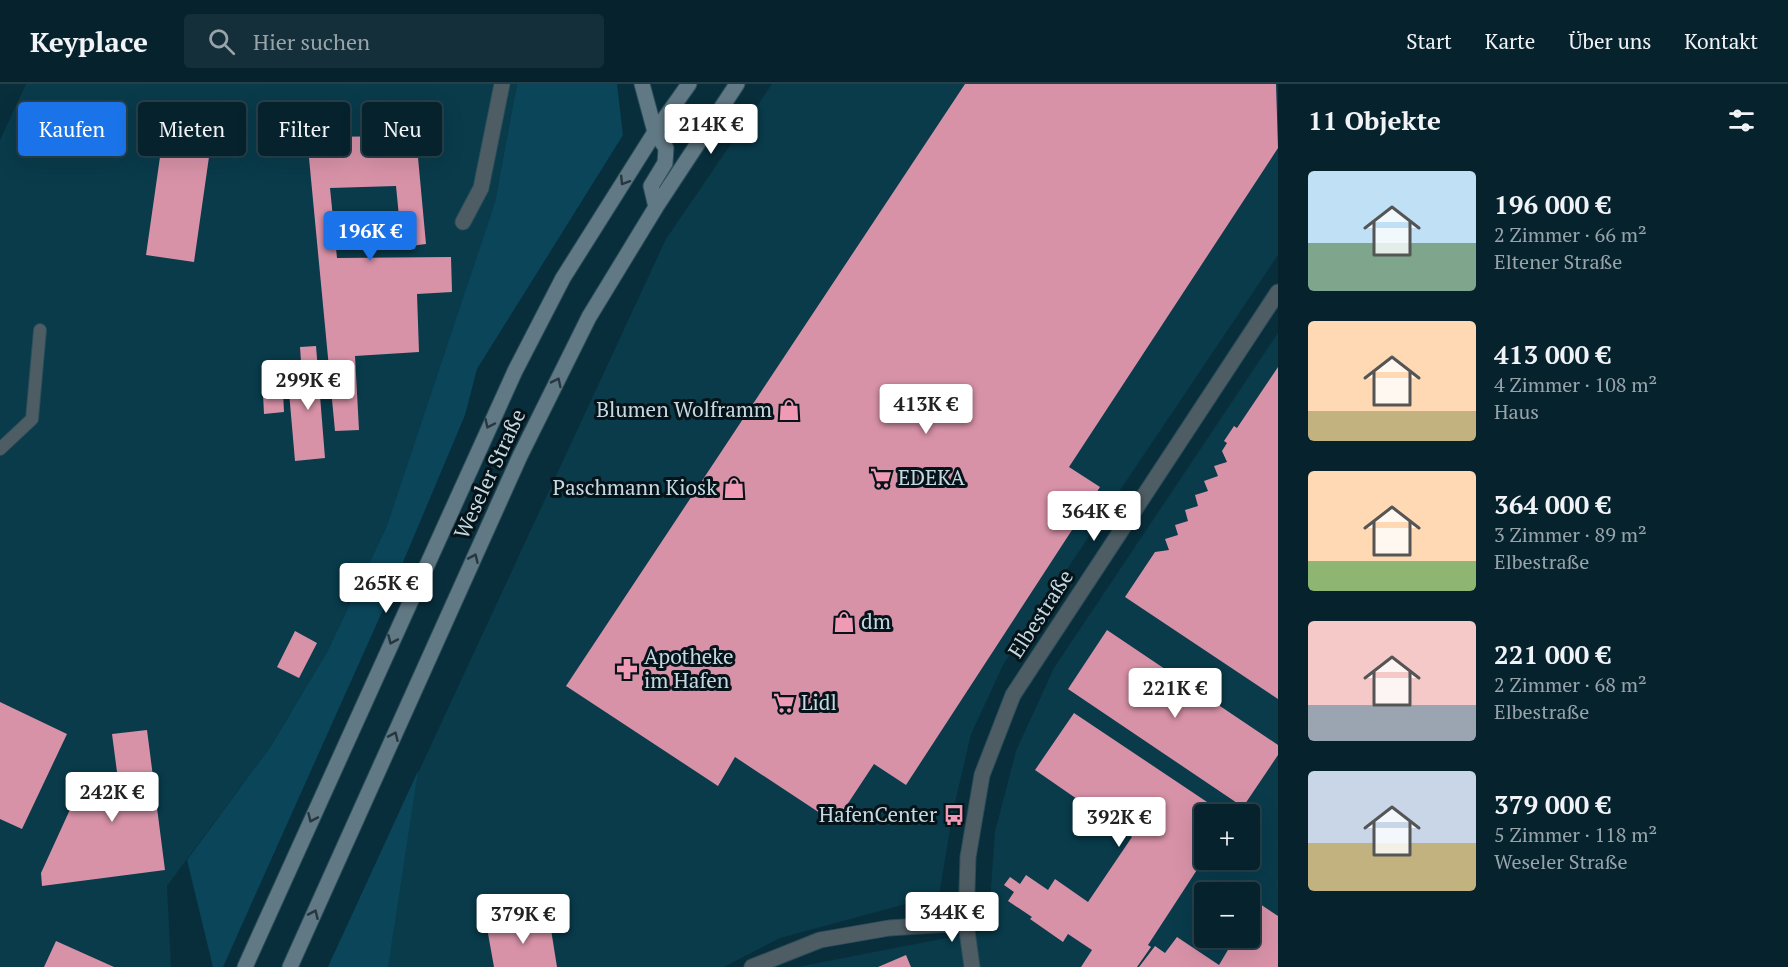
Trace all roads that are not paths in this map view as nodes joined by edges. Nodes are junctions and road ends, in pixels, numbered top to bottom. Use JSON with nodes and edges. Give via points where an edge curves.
{"nodes":[{"id":1,"x":502,"y":84,"type":"edge"},
{"id":2,"x":642,"y":84,"type":"edge"},
{"id":3,"x":689,"y":84,"type":"edge"},
{"id":4,"x":737,"y":84,"type":"edge"},
{"id":5,"x":656,"y":132,"type":"junction"},
{"id":6,"x":656,"y":207,"type":"junction"},
{"id":7,"x":463,"y":222,"type":"dead end"},
{"id":8,"x":1278,"y":292,"type":"edge"},
{"id":9,"x":1273,"y":311,"type":"edge"},
{"id":10,"x":40,"y":330,"type":"dead end"},
{"id":11,"x":0,"y":449,"type":"edge"},
{"id":12,"x":966,"y":923,"type":"junction"},
{"id":13,"x":245,"y":967,"type":"edge"},
{"id":14,"x":290,"y":967,"type":"edge"},
{"id":15,"x":752,"y":967,"type":"edge"},
{"id":16,"x":972,"y":967,"type":"edge"}],
"edges":[{"from":1,"to":7,"type":"street","via":[[481,188]]},
{"from":2,"to":5,"type":"main road"},
{"from":3,"to":5,"type":"main road","name":"Weseler Straße"},
{"from":4,"to":6,"type":"main road","name":"Weseler Straße"},
{"from":5,"to":6,"type":"main road","via":[[666,148],[665,163],[651,186]]},
{"from":5,"to":13,"type":"main road","name":"Weseler Straße","one_way":true,"via":[[562,278],[510,381]]},
{"from":14,"to":6,"type":"main road","name":"Weseler Straße","one_way":true,"via":[[520,456],[589,317]]},
{"from":8,"to":9,"type":"street","name":"Elbestraße"},
{"from":9,"to":12,"type":"street","name":"Elbestraße","via":[[1013,695],[982,776],[973,819]]},
{"from":10,"to":11,"type":"lane","via":[[32,419]]},
{"from":12,"to":15,"type":"street","via":[[888,928],[820,939]]},
{"from":12,"to":16,"type":"street","name":"Elbestraße"}]}
